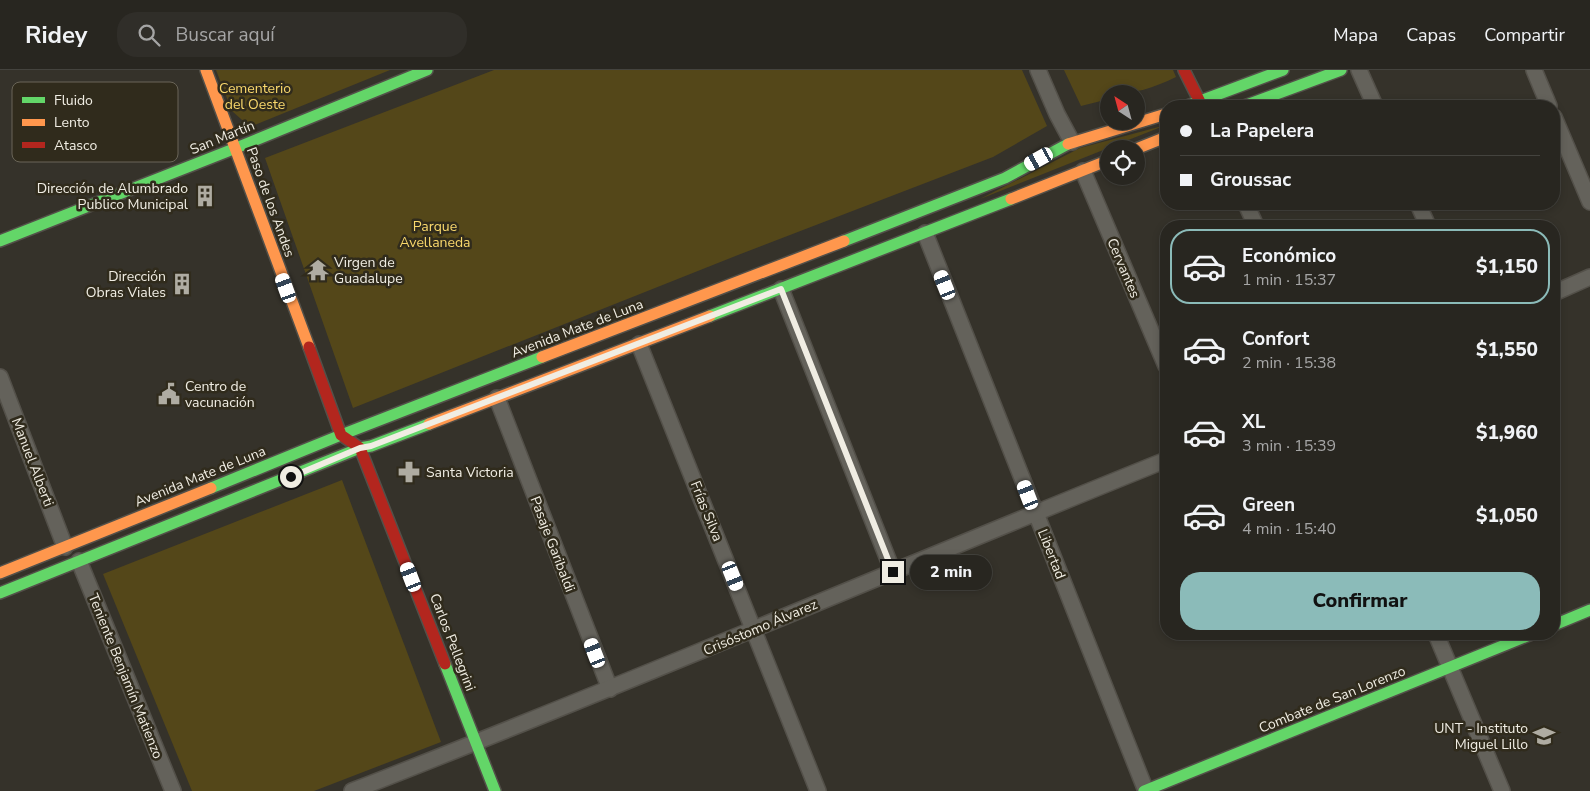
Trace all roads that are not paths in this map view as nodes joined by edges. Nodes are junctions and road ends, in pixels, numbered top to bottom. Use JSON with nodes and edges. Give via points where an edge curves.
{"nodes":[{"id":1,"x":206,"y":70,"type":"edge"},
{"id":2,"x":426,"y":70,"type":"edge"},
{"id":3,"x":1038,"y":70,"type":"edge"},
{"id":4,"x":1184,"y":70,"type":"edge"},
{"id":5,"x":1283,"y":70,"type":"edge"},
{"id":6,"x":1341,"y":70,"type":"edge"},
{"id":7,"x":1359,"y":70,"type":"edge"},
{"id":8,"x":1534,"y":70,"type":"edge"},
{"id":9,"x":1199,"y":100,"type":"edge"},
{"id":10,"x":1211,"y":100,"type":"edge"},
{"id":11,"x":1260,"y":100,"type":"edge"},
{"id":12,"x":1372,"y":100,"type":"edge"},
{"id":13,"x":1546,"y":100,"type":"edge"},
{"id":14,"x":1160,"y":116,"type":"edge"},
{"id":15,"x":1560,"y":131,"type":"edge"},
{"id":16,"x":1160,"y":139,"type":"edge"},
{"id":17,"x":1072,"y":142,"type":"junction"},
{"id":18,"x":1145,"y":145,"type":"edge"},
{"id":19,"x":236,"y":148,"type":"junction"},
{"id":20,"x":1100,"y":164,"type":"edge"},
{"id":21,"x":1083,"y":171,"type":"junction"},
{"id":22,"x":1590,"y":202,"type":"edge"},
{"id":23,"x":924,"y":233,"type":"junction"},
{"id":24,"x":0,"y":240,"type":"edge"},
{"id":25,"x":1590,"y":277,"type":"edge"},
{"id":26,"x":781,"y":289,"type":"junction"},
{"id":27,"x":1560,"y":290,"type":"edge"},
{"id":28,"x":639,"y":344,"type":"junction"},
{"id":29,"x":1160,"y":352,"type":"edge"},
{"id":30,"x":0,"y":377,"type":"edge"},
{"id":31,"x":496,"y":398,"type":"junction"},
{"id":32,"x":341,"y":435,"type":"junction"},
{"id":33,"x":360,"y":448,"type":"junction"},
{"id":34,"x":1160,"y":462,"type":"edge"},
{"id":35,"x":1036,"y":512,"type":"junction"},
{"id":36,"x":66,"y":547,"type":"junction"},
{"id":37,"x":79,"y":561,"type":"junction"},
{"id":38,"x":893,"y":572,"type":"junction"},
{"id":39,"x":0,"y":574,"type":"edge"},
{"id":40,"x":0,"y":593,"type":"edge"},
{"id":41,"x":1590,"y":610,"type":"edge"},
{"id":42,"x":1560,"y":622,"type":"edge"},
{"id":43,"x":754,"y":630,"type":"junction"},
{"id":44,"x":1439,"y":640,"type":"edge"},
{"id":45,"x":1517,"y":640,"type":"edge"},
{"id":46,"x":1450,"y":667,"type":"junction"},
{"id":47,"x":610,"y":689,"type":"junction"},
{"id":48,"x":476,"y":743,"type":"junction"},
{"id":49,"x":174,"y":791,"type":"edge"},
{"id":50,"x":352,"y":791,"type":"edge"},
{"id":51,"x":495,"y":791,"type":"edge"},
{"id":52,"x":818,"y":791,"type":"edge"},
{"id":53,"x":1145,"y":791,"type":"edge"},
{"id":54,"x":1502,"y":791,"type":"edge"}],
"edges":[{"from":1,"to":19,"type":"main road","name":"Paso de los Andes"},
{"from":2,"to":19,"type":"main road","name":"San Martín"},
{"from":3,"to":17,"type":"street"},
{"from":4,"to":9,"type":"main road"},
{"from":5,"to":10,"type":"main road"},
{"from":6,"to":11,"type":"main road"},
{"from":7,"to":12,"type":"street"},
{"from":8,"to":13,"type":"street"},
{"from":14,"to":17,"type":"main road","name":"Avenida Mate de Luna"},
{"from":15,"to":22,"type":"street"},
{"from":16,"to":18,"type":"main road"},
{"from":17,"to":32,"type":"main road","name":"Avenida Mate de Luna","via":[[976,190]]},
{"from":19,"to":24,"type":"main road","name":"San Martín"},
{"from":19,"to":32,"type":"main road","name":"Paso de los Andes"},
{"from":20,"to":21,"type":"main road"},
{"from":21,"to":23,"type":"main road"},
{"from":21,"to":29,"type":"street","name":"Cervantes"},
{"from":23,"to":26,"type":"main road"},
{"from":23,"to":35,"type":"street","name":"Libertad"},
{"from":25,"to":27,"type":"street"},
{"from":26,"to":28,"type":"main road"},
{"from":26,"to":38,"type":"street"},
{"from":28,"to":31,"type":"main road"},
{"from":28,"to":43,"type":"street","name":"Frías Silva"},
{"from":30,"to":36,"type":"street","name":"Manuel Alberti"},
{"from":31,"to":33,"type":"main road"},
{"from":31,"to":47,"type":"street","name":"Pasaje Garibaldi"},
{"from":32,"to":33,"type":"main road"},
{"from":32,"to":36,"type":"main road","name":"Avenida Mate de Luna"},
{"from":33,"to":37,"type":"main road"},
{"from":33,"to":48,"type":"main road","name":"Carlos Pellegrini"},
{"from":34,"to":35,"type":"street","name":"Crisóstomo Álvarez"},
{"from":35,"to":38,"type":"street","name":"Crisóstomo Álvarez"},
{"from":35,"to":53,"type":"street","name":"Libertad"},
{"from":36,"to":39,"type":"main road","name":"Avenida Mate de Luna"},
{"from":37,"to":40,"type":"main road"},
{"from":37,"to":49,"type":"street","name":"Teniente Benjamín Matienzo"},
{"from":38,"to":43,"type":"street","name":"Crisóstomo Álvarez"},
{"from":41,"to":42,"type":"main road"},
{"from":43,"to":47,"type":"street","name":"Crisóstomo Álvarez"},
{"from":43,"to":52,"type":"street","name":"Frías Silva"},
{"from":44,"to":46,"type":"street"},
{"from":45,"to":46,"type":"main road","name":"Combate de San Lorenzo"},
{"from":46,"to":53,"type":"main road","name":"Combate de San Lorenzo"},
{"from":46,"to":54,"type":"street"},
{"from":47,"to":48,"type":"street","name":"Crisóstomo Álvarez"},
{"from":48,"to":50,"type":"street","name":"Crisóstomo Álvarez"},
{"from":48,"to":51,"type":"main road","name":"Carlos Pellegrini"}]}
